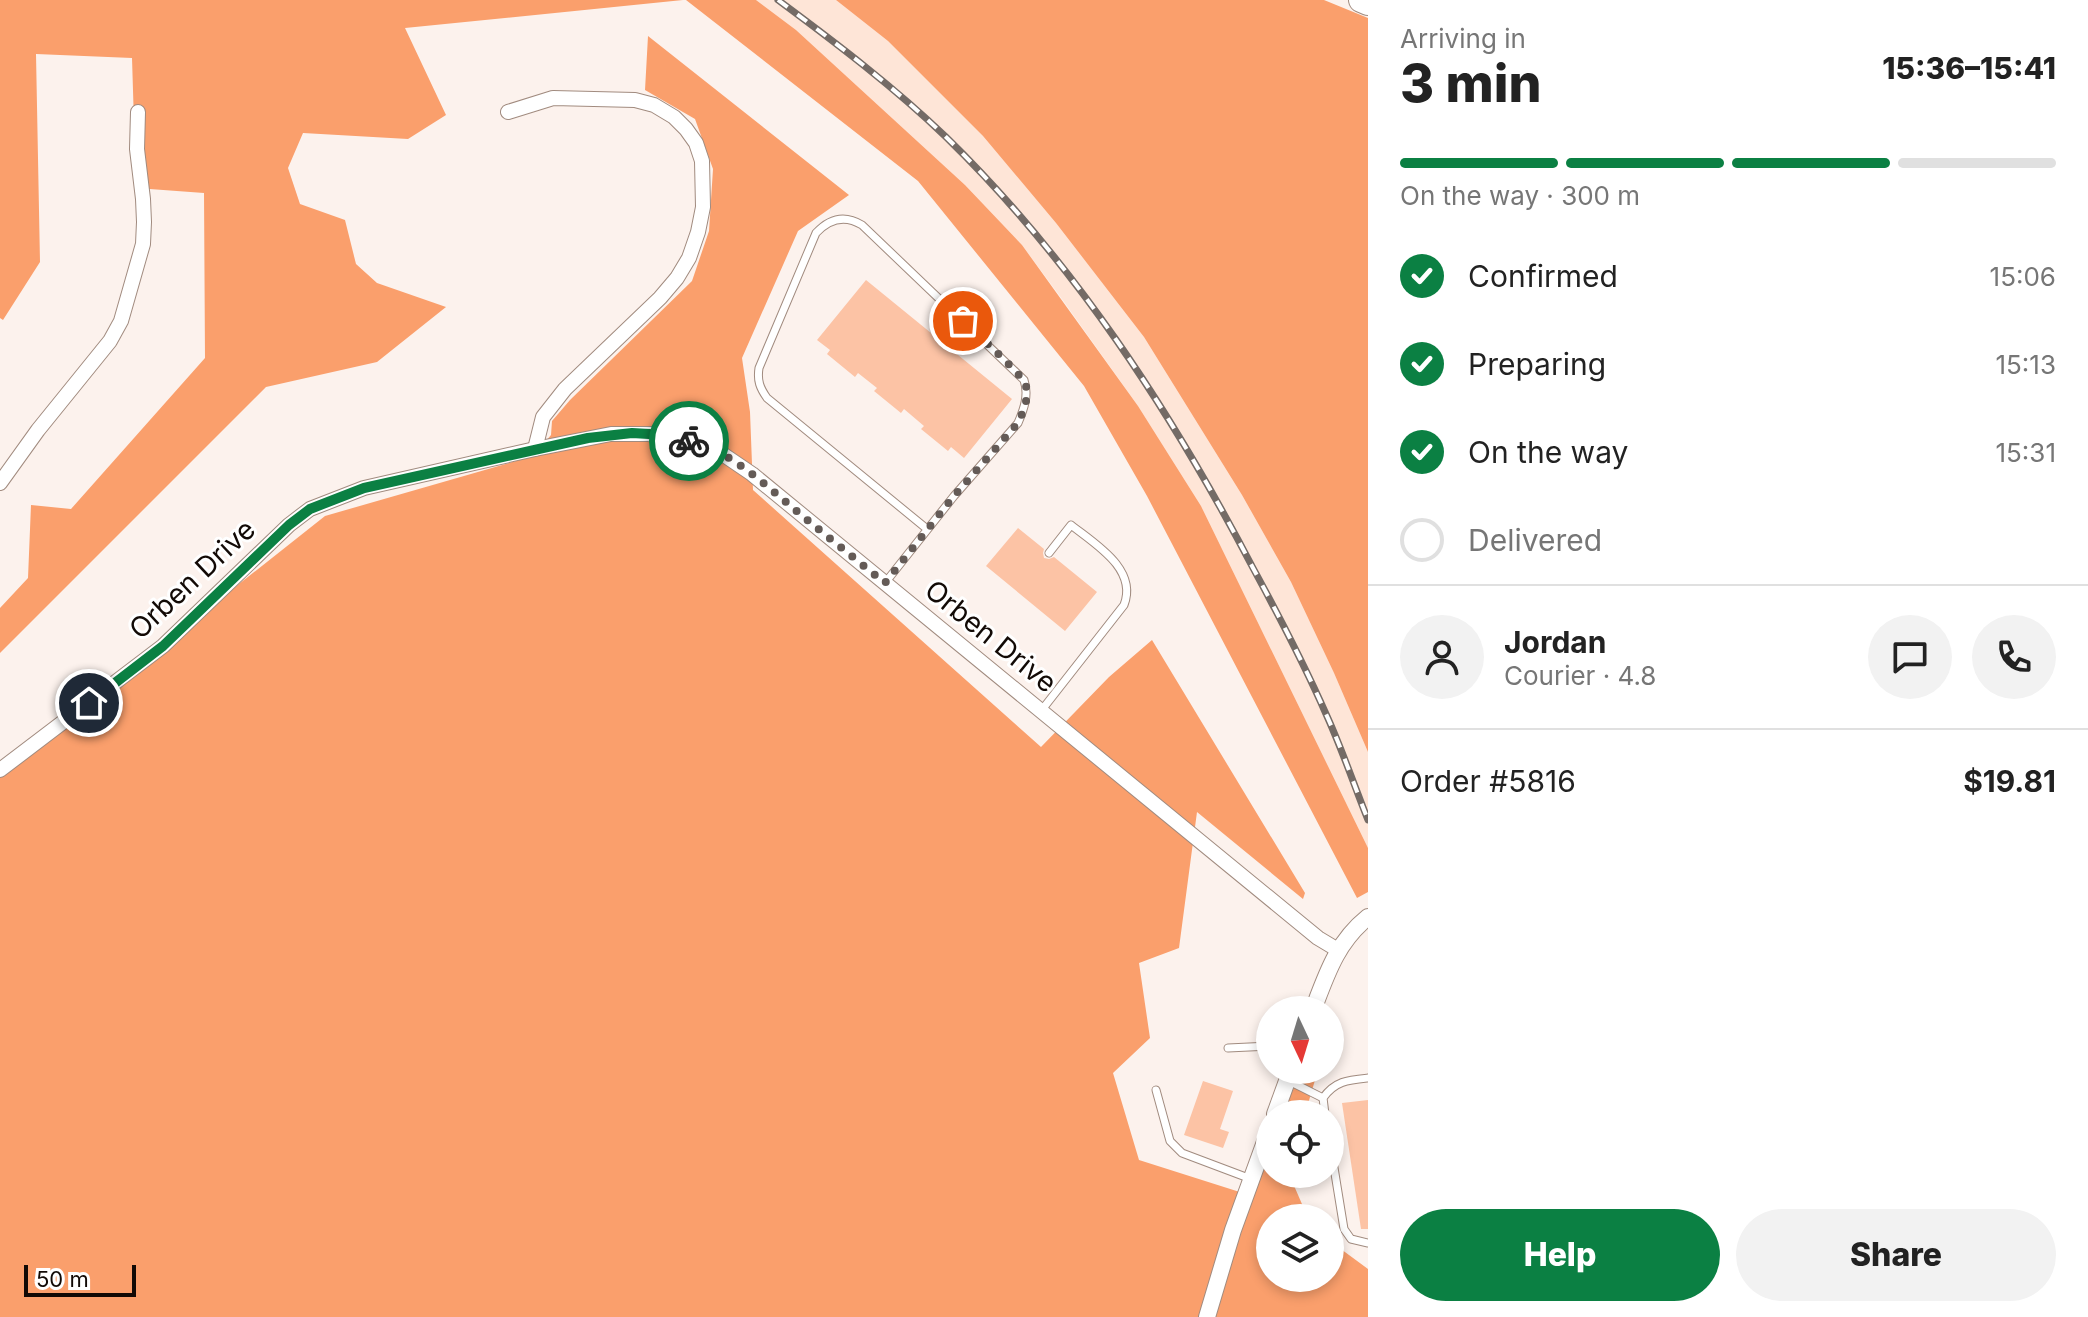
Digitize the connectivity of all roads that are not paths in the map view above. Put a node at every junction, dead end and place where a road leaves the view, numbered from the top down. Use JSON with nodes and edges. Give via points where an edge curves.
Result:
{"nodes":[{"id":1,"x":1361,"y":0,"type":"edge"},
{"id":2,"x":1368,"y":3,"type":"edge"},
{"id":3,"x":138,"y":112,"type":"dead end"},
{"id":4,"x":508,"y":112,"type":"dead end"},
{"id":5,"x":535,"y":449,"type":"junction"},
{"id":6,"x":1,"y":478,"type":"edge"},
{"id":7,"x":927,"y":529,"type":"junction"},
{"id":8,"x":1049,"y":553,"type":"dead end"},
{"id":9,"x":885,"y":583,"type":"junction"},
{"id":10,"x":1041,"y":711,"type":"junction"},
{"id":11,"x":0,"y":770,"type":"edge"},
{"id":12,"x":1368,"y":917,"type":"edge"},
{"id":13,"x":1338,"y":950,"type":"junction"},
{"id":14,"x":1319,"y":996,"type":"edge"},
{"id":15,"x":1256,"y":1047,"type":"edge"},
{"id":16,"x":1228,"y":1048,"type":"dead end"},
{"id":17,"x":1368,"y":1078,"type":"edge"},
{"id":18,"x":1302,"y":1084,"type":"edge"},
{"id":19,"x":1156,"y":1090,"type":"dead end"},
{"id":20,"x":1323,"y":1098,"type":"joint"},
{"id":21,"x":1256,"y":1166,"type":"edge"},
{"id":22,"x":1251,"y":1179,"type":"junction"},
{"id":23,"x":1337,"y":1188,"type":"edge"},
{"id":24,"x":1368,"y":1243,"type":"edge"},
{"id":25,"x":1207,"y":1317,"type":"edge"}],
"edges":[{"from":1,"to":2,"type":"highway"},
{"from":3,"to":6,"type":"street","via":[[143,244],[121,321]]},
{"from":4,"to":5,"type":"street","via":[[553,98],[635,100],[674,117],[696,143],[702,161],[703,207],[689,258],[660,298],[565,389],[543,417]]},
{"from":5,"to":9,"type":"street","name":"Orben Drive","via":[[632,433],[700,443],[752,474]]},
{"from":5,"to":11,"type":"street","name":"Orben Drive","via":[[364,488],[310,509],[163,646]]},
{"from":7,"to":7,"type":"lane","via":[[1018,423],[1024,380],[862,225],[836,219],[816,233],[759,368],[760,389]]},
{"from":7,"to":9,"type":"lane"},
{"from":8,"to":10,"type":"lane","via":[[1071,525],[1111,556],[1128,592],[1124,605]]},
{"from":9,"to":10,"type":"street","name":"Orben Drive"},
{"from":10,"to":13,"type":"street","name":"Orben Drive"},
{"from":12,"to":13,"type":"street"},
{"from":13,"to":14,"type":"street"},
{"from":15,"to":16,"type":"lane"},
{"from":17,"to":20,"type":"lane","via":[[1336,1083]]},
{"from":18,"to":20,"type":"lane"},
{"from":19,"to":22,"type":"lane","via":[[1170,1141],[1182,1153]]},
{"from":21,"to":22,"type":"street"},
{"from":22,"to":25,"type":"street"},
{"from":23,"to":24,"type":"lane","via":[[1344,1229],[1351,1239]]}]}
